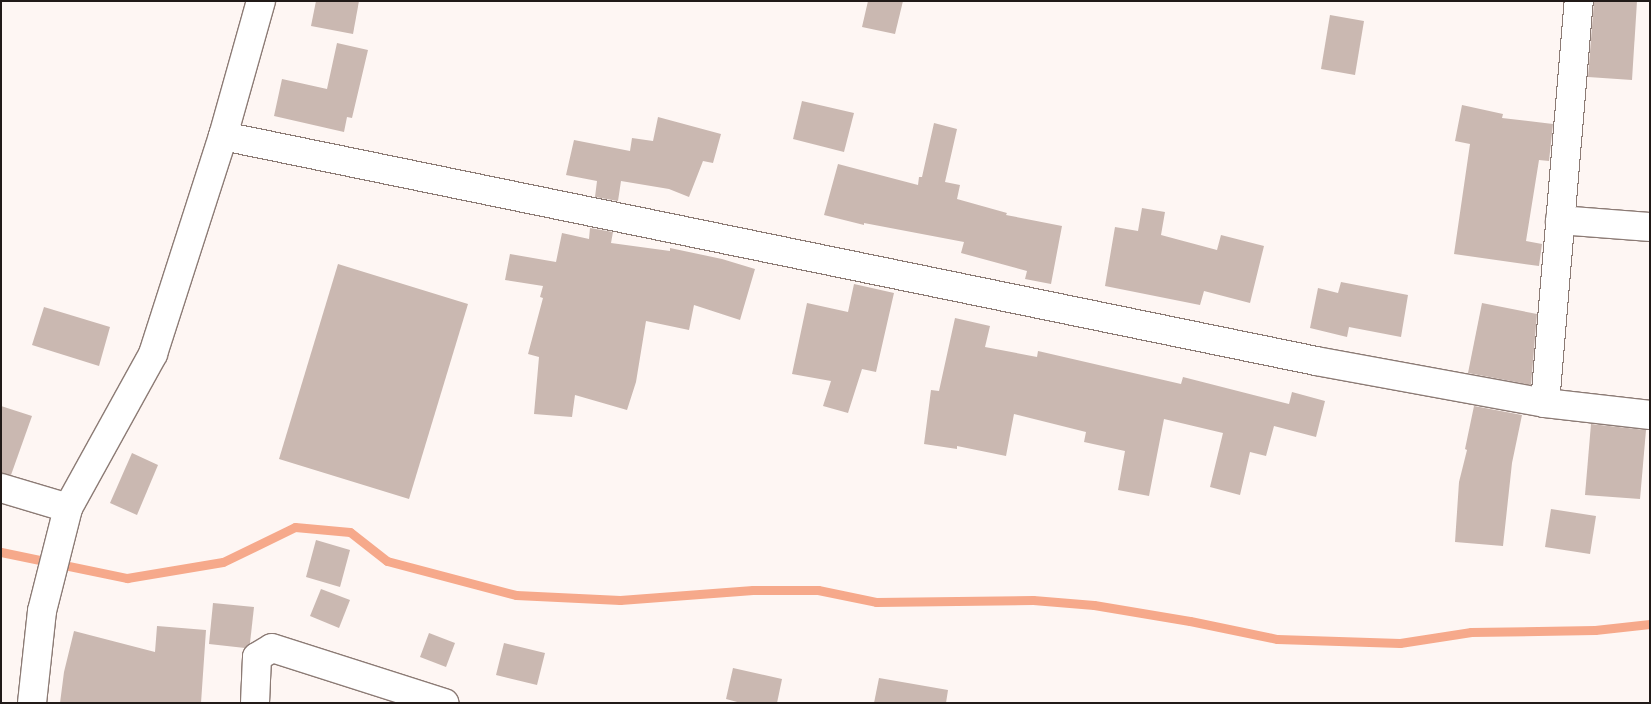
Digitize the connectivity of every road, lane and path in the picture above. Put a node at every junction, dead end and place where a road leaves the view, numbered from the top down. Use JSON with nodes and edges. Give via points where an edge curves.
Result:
{"nodes":[{"id":1,"x":261,"y":1,"type":"edge"},
{"id":2,"x":1579,"y":1,"type":"edge"},
{"id":3,"x":223,"y":136,"type":"junction"},
{"id":4,"x":1560,"y":220,"type":"junction"},
{"id":5,"x":1650,"y":227,"type":"edge"},
{"id":6,"x":1545,"y":403,"type":"junction"},
{"id":7,"x":1650,"y":414,"type":"edge"},
{"id":8,"x":1,"y":488,"type":"edge"},
{"id":9,"x":68,"y":508,"type":"junction"},
{"id":10,"x":32,"y":703,"type":"edge"},
{"id":11,"x":254,"y":703,"type":"edge"},
{"id":12,"x":444,"y":703,"type":"edge"}],
"edges":[{"from":1,"to":3,"type":"street"},
{"from":2,"to":4,"type":"street"},
{"from":3,"to":6,"type":"street","via":[[1316,361]]},
{"from":3,"to":9,"type":"street","via":[[153,354]]},
{"from":4,"to":5,"type":"street"},
{"from":4,"to":6,"type":"street"},
{"from":6,"to":7,"type":"street"},
{"from":8,"to":9,"type":"street"},
{"from":9,"to":10,"type":"street","via":[[42,611]]},
{"from":11,"to":12,"type":"street","via":[[257,657],[272,648]]}]}
